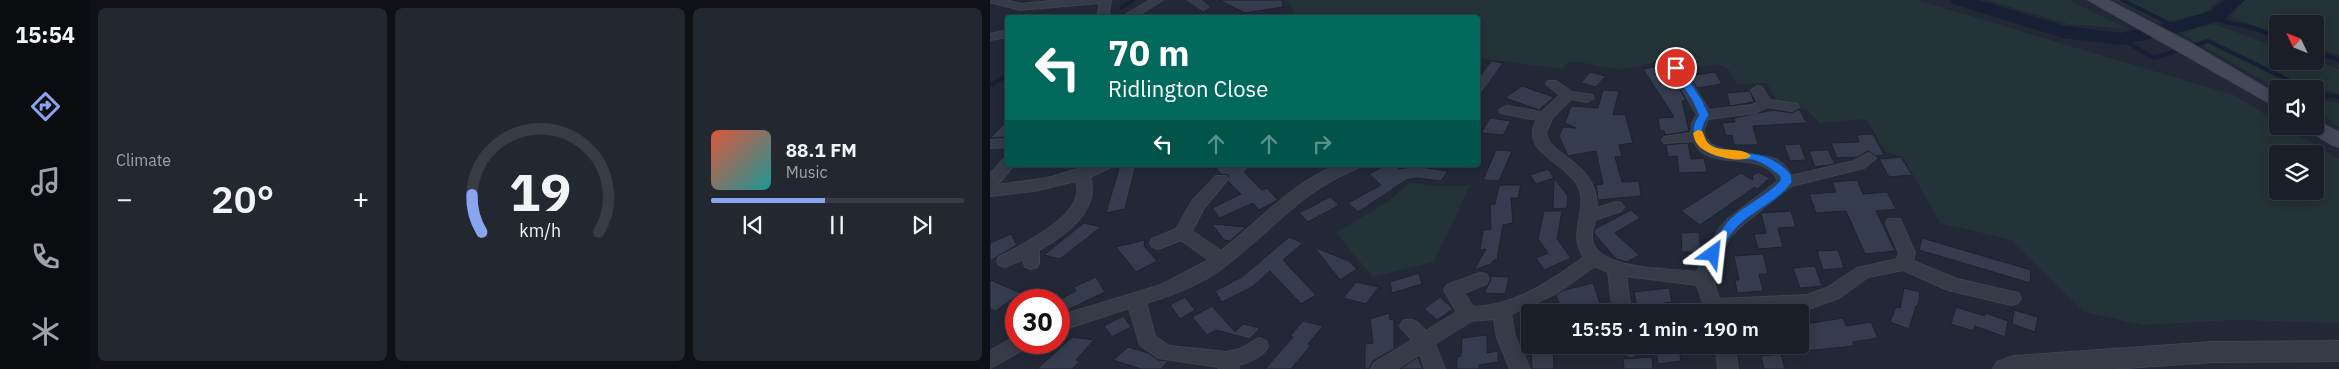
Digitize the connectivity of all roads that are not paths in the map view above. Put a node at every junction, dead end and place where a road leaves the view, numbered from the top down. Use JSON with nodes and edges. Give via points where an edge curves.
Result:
{"nodes":[{"id":1,"x":993,"y":0,"type":"edge"},
{"id":2,"x":1098,"y":0,"type":"edge"},
{"id":3,"x":1106,"y":0,"type":"edge"},
{"id":4,"x":1158,"y":0,"type":"edge"},
{"id":5,"x":1193,"y":0,"type":"edge"},
{"id":6,"x":2096,"y":0,"type":"edge"},
{"id":7,"x":1040,"y":6,"type":"junction"},
{"id":8,"x":1203,"y":7,"type":"dead end"},
{"id":9,"x":1032,"y":15,"type":"edge"},
{"id":10,"x":1103,"y":15,"type":"edge"},
{"id":11,"x":1130,"y":15,"type":"edge"},
{"id":12,"x":1005,"y":34,"type":"edge"},
{"id":13,"x":992,"y":37,"type":"dead end"},
{"id":14,"x":1676,"y":68,"type":"dead end"},
{"id":15,"x":1552,"y":84,"type":"dead end"},
{"id":16,"x":1757,"y":90,"type":"dead end"},
{"id":17,"x":1568,"y":95,"type":"junction"},
{"id":18,"x":1587,"y":98,"type":"dead end"},
{"id":19,"x":2269,"y":98,"type":"edge"},
{"id":20,"x":1765,"y":103,"type":"junction"},
{"id":21,"x":1792,"y":107,"type":"dead end"},
{"id":22,"x":1506,"y":110,"type":"dead end"},
{"id":23,"x":1704,"y":115,"type":"junction"},
{"id":24,"x":1545,"y":117,"type":"junction"},
{"id":25,"x":2324,"y":132,"type":"edge"},
{"id":26,"x":1698,"y":136,"type":"junction"},
{"id":27,"x":1669,"y":140,"type":"dead end"},
{"id":28,"x":2339,"y":141,"type":"edge"},
{"id":29,"x":1005,"y":143,"type":"edge"},
{"id":30,"x":990,"y":144,"type":"edge"},
{"id":31,"x":1869,"y":158,"type":"dead end"},
{"id":32,"x":1005,"y":166,"type":"edge"},
{"id":33,"x":1100,"y":167,"type":"edge"},
{"id":34,"x":1342,"y":167,"type":"edge"},
{"id":35,"x":1325,"y":170,"type":"edge"},
{"id":36,"x":1082,"y":176,"type":"junction"},
{"id":37,"x":1221,"y":180,"type":"dead end"},
{"id":38,"x":1786,"y":182,"type":"junction"},
{"id":39,"x":990,"y":184,"type":"edge"},
{"id":40,"x":990,"y":191,"type":"edge"},
{"id":41,"x":1616,"y":207,"type":"dead end"},
{"id":42,"x":1586,"y":217,"type":"junction"},
{"id":43,"x":1894,"y":223,"type":"dead end"},
{"id":44,"x":1183,"y":233,"type":"junction"},
{"id":45,"x":1158,"y":242,"type":"dead end"},
{"id":46,"x":1594,"y":258,"type":"junction"},
{"id":47,"x":1220,"y":260,"type":"junction"},
{"id":48,"x":1005,"y":261,"type":"dead end"},
{"id":49,"x":1904,"y":264,"type":"junction"},
{"id":50,"x":1616,"y":269,"type":"junction"},
{"id":51,"x":1480,"y":279,"type":"dead end"},
{"id":52,"x":1704,"y":279,"type":"junction"},
{"id":53,"x":2012,"y":298,"type":"dead end"},
{"id":54,"x":1136,"y":300,"type":"junction"},
{"id":55,"x":1621,"y":304,"type":"edge"},
{"id":56,"x":1712,"y":304,"type":"edge"},
{"id":57,"x":1781,"y":304,"type":"edge"},
{"id":58,"x":1502,"y":312,"type":"junction"},
{"id":59,"x":1468,"y":314,"type":"junction"},
{"id":60,"x":1070,"y":320,"type":"edge"},
{"id":61,"x":1409,"y":326,"type":"dead end"},
{"id":62,"x":1425,"y":341,"type":"junction"},
{"id":63,"x":1259,"y":346,"type":"dead end"},
{"id":64,"x":1005,"y":351,"type":"edge"},
{"id":65,"x":2339,"y":351,"type":"edge"},
{"id":66,"x":1726,"y":354,"type":"edge"},
{"id":67,"x":990,"y":360,"type":"edge"},
{"id":68,"x":1228,"y":364,"type":"edge"},
{"id":69,"x":1381,"y":369,"type":"edge"},
{"id":70,"x":1436,"y":369,"type":"edge"},
{"id":71,"x":1520,"y":369,"type":"edge"},
{"id":72,"x":1728,"y":369,"type":"edge"},
{"id":73,"x":2005,"y":369,"type":"edge"}],
"edges":[{"from":1,"to":7,"type":"street","via":[[1000,4]]},
{"from":2,"to":7,"type":"street"},
{"from":3,"to":10,"type":"street"},
{"from":4,"to":11,"type":"street"},
{"from":5,"to":8,"type":"street"},
{"from":6,"to":19,"type":"main road"},
{"from":7,"to":9,"type":"street"},
{"from":12,"to":13,"type":"street"},
{"from":14,"to":23,"type":"street"},
{"from":15,"to":17,"type":"street"},
{"from":16,"to":20,"type":"street"},
{"from":17,"to":18,"type":"street"},
{"from":17,"to":24,"type":"street"},
{"from":20,"to":21,"type":"street"},
{"from":20,"to":23,"type":"street","via":[[1755,109]]},
{"from":22,"to":24,"type":"street"},
{"from":23,"to":26,"type":"street","via":[[1698,123]]},
{"from":24,"to":42,"type":"street","via":[[1539,138],[1544,146],[1572,168],[1586,187],[1590,198]]},
{"from":25,"to":28,"type":"main road"},
{"from":26,"to":27,"type":"street"},
{"from":26,"to":38,"type":"street","via":[[1702,144],[1717,153],[1753,157],[1776,166],[1783,172]]},
{"from":29,"to":30,"type":"street"},
{"from":31,"to":38,"type":"street","via":[[1859,165]]},
{"from":32,"to":39,"type":"street"},
{"from":33,"to":36,"type":"street"},
{"from":34,"to":35,"type":"street"},
{"from":35,"to":47,"type":"street"},
{"from":36,"to":40,"type":"street","via":[[1038,186]]},
{"from":36,"to":48,"type":"street","via":[[1086,189],[1081,203],[1057,233],[1031,256]]},
{"from":37,"to":44,"type":"street","via":[[1189,217]]},
{"from":38,"to":52,"type":"street","via":[[1734,222],[1707,266]]},
{"from":41,"to":42,"type":"street"},
{"from":42,"to":46,"type":"street","via":[[1584,237],[1588,252]]},
{"from":43,"to":49,"type":"street","via":[[1907,253]]},
{"from":44,"to":45,"type":"street"},
{"from":44,"to":47,"type":"street"},
{"from":46,"to":50,"type":"street"},
{"from":46,"to":58,"type":"street","via":[[1555,284]]},
{"from":47,"to":54,"type":"street","via":[[1169,290]]},
{"from":49,"to":53,"type":"street","via":[[1954,285]]},
{"from":49,"to":57,"type":"street","via":[[1863,272],[1833,293],[1808,302]]},
{"from":50,"to":52,"type":"street"},
{"from":50,"to":55,"type":"street"},
{"from":51,"to":59,"type":"street","via":[[1454,290]]},
{"from":52,"to":56,"type":"street"},
{"from":54,"to":60,"type":"street"},
{"from":54,"to":68,"type":"street","via":[[1147,340],[1165,354]]},
{"from":58,"to":59,"type":"street"},
{"from":58,"to":71,"type":"street","via":[[1506,337]]},
{"from":59,"to":62,"type":"street"},
{"from":61,"to":62,"type":"street"},
{"from":62,"to":69,"type":"street"},
{"from":62,"to":70,"type":"street"},
{"from":63,"to":68,"type":"street"},
{"from":64,"to":67,"type":"street"},
{"from":65,"to":73,"type":"street","via":[[2213,352],[2022,365]]},
{"from":66,"to":72,"type":"street"}]}
